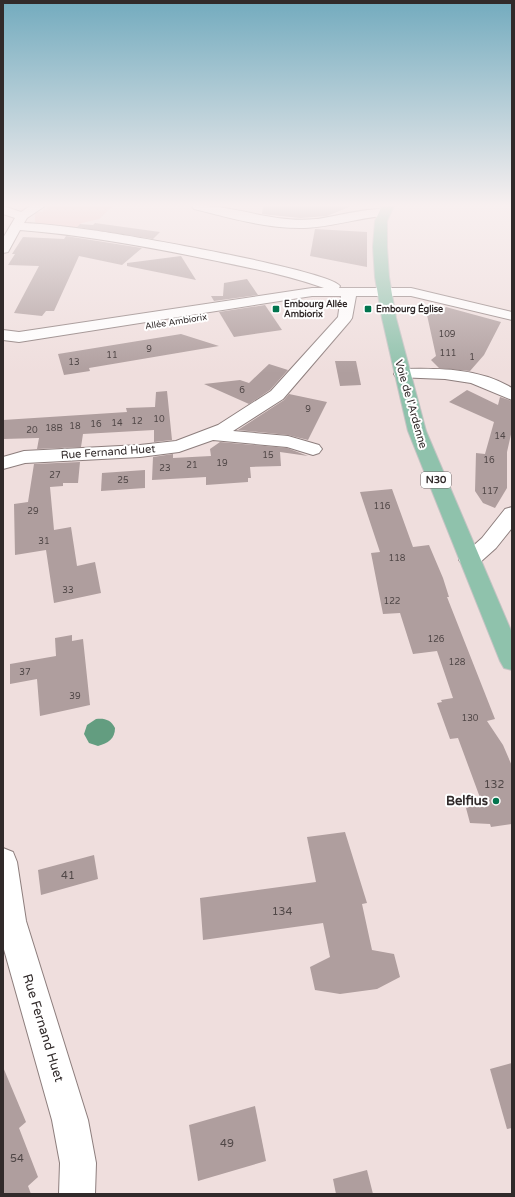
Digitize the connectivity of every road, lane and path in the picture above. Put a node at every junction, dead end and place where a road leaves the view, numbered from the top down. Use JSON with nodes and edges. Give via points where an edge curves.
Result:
{"nodes":[{"id":1,"x":245,"y":262,"type":"edge"},
{"id":2,"x":381,"y":262,"type":"edge"},
{"id":3,"x":384,"y":292,"type":"junction"},
{"id":4,"x":349,"y":293,"type":"junction"},
{"id":5,"x":512,"y":316,"type":"edge"},
{"id":6,"x":3,"y":335,"type":"edge"},
{"id":7,"x":3,"y":350,"type":"edge"},
{"id":8,"x":402,"y":374,"type":"junction"},
{"id":9,"x":512,"y":395,"type":"edge"},
{"id":10,"x":211,"y":434,"type":"junction"},
{"id":11,"x":313,"y":449,"type":"dead end"},
{"id":12,"x":3,"y":463,"type":"edge"},
{"id":13,"x":512,"y":514,"type":"edge"},
{"id":14,"x":470,"y":560,"type":"junction"},
{"id":15,"x":512,"y":661,"type":"edge"},
{"id":16,"x":3,"y":862,"type":"edge"},
{"id":17,"x":78,"y":1194,"type":"edge"}],
"edges":[{"from":1,"to":4,"type":"street","via":[[285,270]]},
{"from":2,"to":3,"type":"main road","name":"Voie de l'Ardenne","number":"N30"},
{"from":3,"to":4,"type":"street","name":"Allée Ambiorix"},
{"from":3,"to":5,"type":"street","name":"Allée Ambiorix","via":[[411,292]]},
{"from":3,"to":8,"type":"main road","name":"Voie de l'Ardenne","number":"N30"},
{"from":4,"to":6,"type":"street","name":"Allée Ambiorix","via":[[312,292],[19,337]]},
{"from":4,"to":7,"type":"street","name":"Allée Ambiorix"},
{"from":4,"to":10,"type":"street","name":"Rue Fernand Huet","via":[[345,318],[277,395],[224,429]]},
{"from":8,"to":9,"type":"street","via":[[430,373],[468,378],[492,384]]},
{"from":8,"to":14,"type":"main road","name":"Voie de l'Ardenne","number":"N30","via":[[417,431]]},
{"from":10,"to":11,"type":"street","name":"Rue Fernand Huet","via":[[288,442]]},
{"from":10,"to":12,"type":"street","name":"Rue Fernand Huet","via":[[178,446],[140,452],[24,457]]},
{"from":13,"to":14,"type":"street","via":[[489,543]]},
{"from":14,"to":15,"type":"main road","name":"Voie de l'Ardenne","number":"N30"},
{"from":16,"to":17,"type":"street","name":"Rue Fernand Huet","via":[[11,921],[70,1120],[78,1163]]}]}
